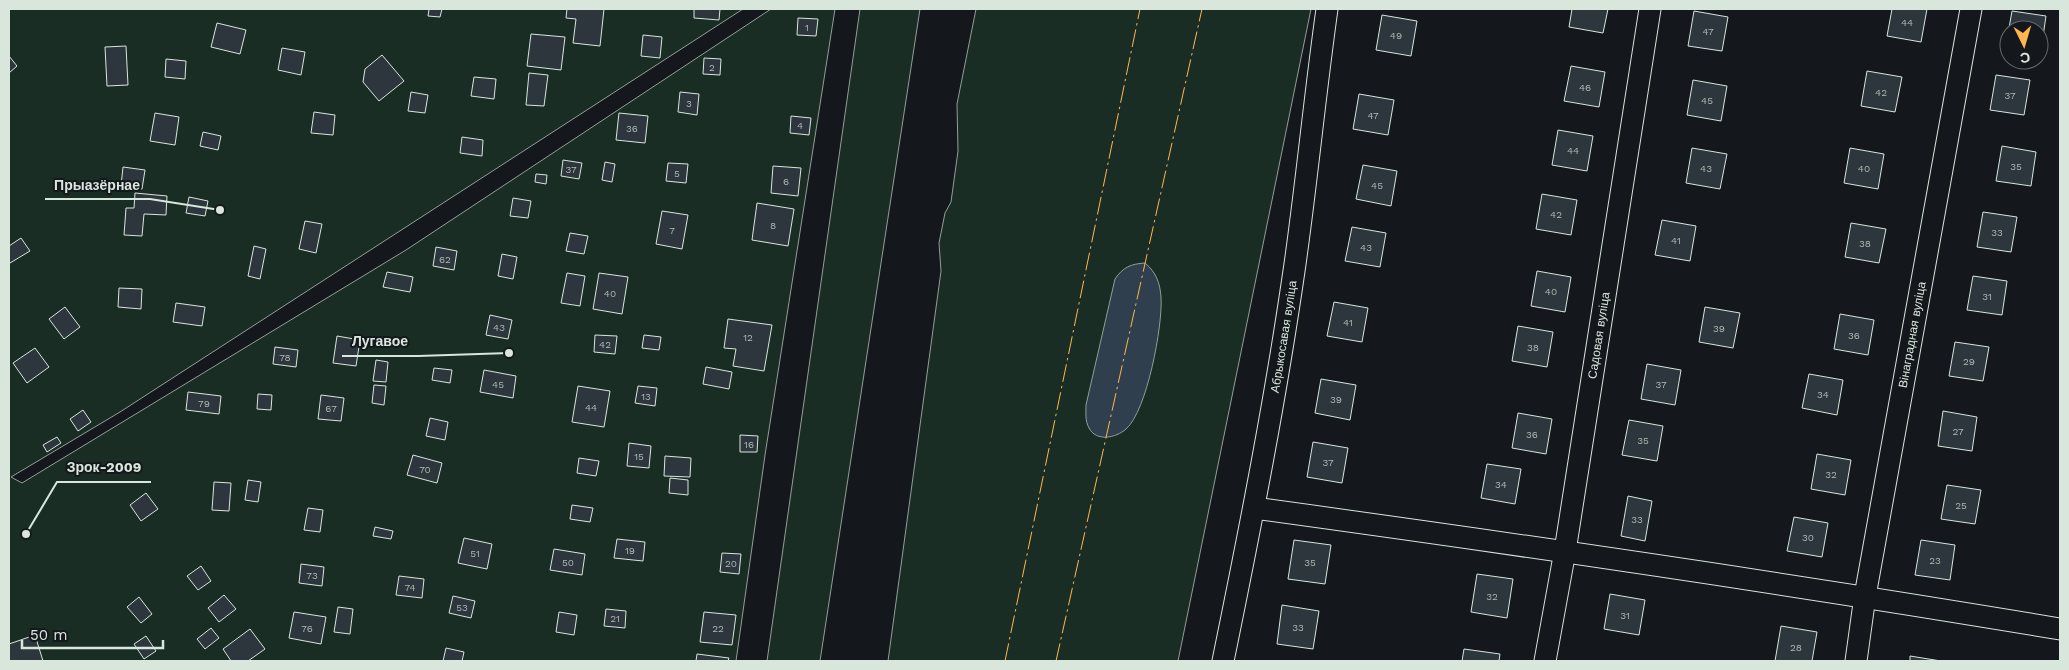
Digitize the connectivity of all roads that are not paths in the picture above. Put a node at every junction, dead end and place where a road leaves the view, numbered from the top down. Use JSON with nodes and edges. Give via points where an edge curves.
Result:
{"nodes":[{"id":1,"x":1327,"y":9,"type":"edge"},
{"id":2,"x":1650,"y":9,"type":"edge"},
{"id":3,"x":1971,"y":9,"type":"edge"},
{"id":4,"x":1254,"y":508,"type":"junction"},
{"id":5,"x":1565,"y":551,"type":"junction"},
{"id":6,"x":1865,"y":596,"type":"junction"},
{"id":7,"x":2060,"y":629,"type":"edge"},
{"id":8,"x":1223,"y":661,"type":"edge"},
{"id":9,"x":1545,"y":661,"type":"edge"},
{"id":10,"x":1856,"y":661,"type":"edge"}],
"edges":[{"from":1,"to":4,"type":"street","name":"Абрыкосавая вуліца","via":[[1295,264]]},
{"from":2,"to":5,"type":"street","name":"Садовая вуліца"},
{"from":3,"to":6,"type":"street","name":"Вінаградная вуліца"},
{"from":4,"to":5,"type":"street"},
{"from":4,"to":8,"type":"street","name":"Абрыкосавая вуліца"},
{"from":5,"to":6,"type":"street"},
{"from":5,"to":9,"type":"street","name":"Садовая вуліца"},
{"from":6,"to":7,"type":"street"},
{"from":6,"to":10,"type":"street","name":"Вінаградная вуліца"}]}
